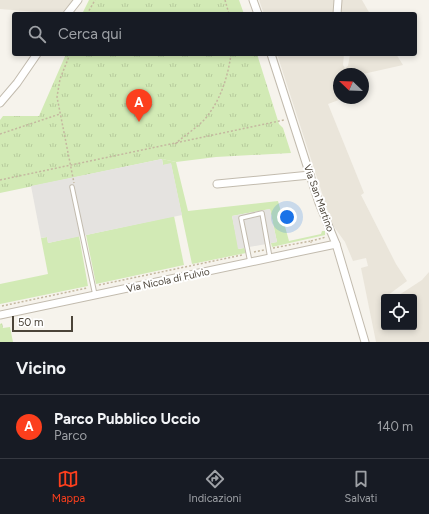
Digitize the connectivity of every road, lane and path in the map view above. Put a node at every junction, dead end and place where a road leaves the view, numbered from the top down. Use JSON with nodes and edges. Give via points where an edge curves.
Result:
{"nodes":[{"id":1,"x":78,"y":0,"type":"edge"},
{"id":2,"x":94,"y":0,"type":"edge"},
{"id":3,"x":225,"y":0,"type":"edge"},
{"id":4,"x":253,"y":0,"type":"edge"},
{"id":5,"x":338,"y":0,"type":"edge"},
{"id":6,"x":69,"y":12,"type":"edge"},
{"id":7,"x":88,"y":12,"type":"edge"},
{"id":8,"x":228,"y":12,"type":"edge"},
{"id":9,"x":257,"y":12,"type":"edge"},
{"id":10,"x":337,"y":12,"type":"edge"},
{"id":11,"x":36,"y":56,"type":"edge"},
{"id":12,"x":69,"y":56,"type":"edge"},
{"id":13,"x":231,"y":56,"type":"edge"},
{"id":14,"x":272,"y":56,"type":"edge"},
{"id":15,"x":0,"y":103,"type":"edge"},
{"id":16,"x":60,"y":114,"type":"junction"},
{"id":17,"x":291,"y":118,"type":"junction"},
{"id":18,"x":0,"y":134,"type":"edge"},
{"id":19,"x":174,"y":144,"type":"junction"},
{"id":20,"x":71,"y":164,"type":"junction"},
{"id":21,"x":310,"y":175,"type":"junction"},
{"id":22,"x":0,"y":180,"type":"edge"},
{"id":23,"x":217,"y":184,"type":"dead end"},
{"id":24,"x":73,"y":187,"type":"joint"},
{"id":25,"x":332,"y":236,"type":"junction"},
{"id":26,"x":311,"y":241,"type":"junction"},
{"id":27,"x":336,"y":244,"type":"junction"},
{"id":28,"x":312,"y":245,"type":"dead end"},
{"id":29,"x":269,"y":249,"type":"junction"},
{"id":30,"x":249,"y":254,"type":"junction"},
{"id":31,"x":270,"y":258,"type":"junction"},
{"id":32,"x":250,"y":262,"type":"junction"},
{"id":33,"x":93,"y":287,"type":"junction"},
{"id":34,"x":95,"y":295,"type":"junction"},
{"id":35,"x":1,"y":306,"type":"edge"},
{"id":36,"x":1,"y":312,"type":"edge"},
{"id":37,"x":365,"y":342,"type":"edge"}],
"edges":[{"from":1,"to":6,"type":"street"},
{"from":2,"to":7,"type":"path"},
{"from":3,"to":8,"type":"path"},
{"from":4,"to":9,"type":"street"},
{"from":5,"to":10,"type":"street"},
{"from":11,"to":15,"type":"street"},
{"from":12,"to":16,"type":"path","via":[[57,97]]},
{"from":13,"to":19,"type":"path","via":[[229,74],[217,100],[204,119]]},
{"from":14,"to":17,"type":"street","name":"Via San Martino"},
{"from":16,"to":18,"type":"path"},
{"from":16,"to":20,"type":"path"},
{"from":17,"to":19,"type":"path"},
{"from":17,"to":21,"type":"street","name":"Via San Martino"},
{"from":19,"to":20,"type":"path"},
{"from":20,"to":22,"type":"path"},
{"from":20,"to":24,"type":"path"},
{"from":21,"to":23,"type":"street"},
{"from":21,"to":25,"type":"street","name":"Via San Martino"},
{"from":24,"to":33,"type":"lane"},
{"from":25,"to":26,"type":"path"},
{"from":25,"to":27,"type":"street","name":"Via San Martino"},
{"from":26,"to":28,"type":"path"},
{"from":26,"to":29,"type":"path"},
{"from":27,"to":31,"type":"street","name":"Via Nicola di Fulvio"},
{"from":27,"to":37,"type":"street","name":"Via San Martino"},
{"from":29,"to":30,"type":"path"},
{"from":29,"to":30,"type":"lane","via":[[262,214],[241,218]]},
{"from":29,"to":31,"type":"lane"},
{"from":30,"to":32,"type":"lane"},
{"from":30,"to":33,"type":"path"},
{"from":31,"to":32,"type":"street","name":"Via Nicola di Fulvio"},
{"from":32,"to":34,"type":"street","name":"Via Nicola di Fulvio"},
{"from":33,"to":34,"type":"lane"},
{"from":33,"to":35,"type":"path"},
{"from":34,"to":36,"type":"street","name":"Via Nicola di Fulvio"},
{"from":35,"to":36,"type":"path"}]}
